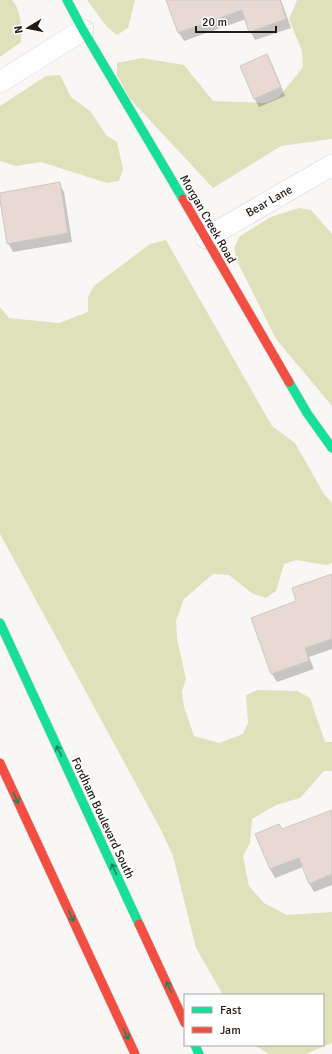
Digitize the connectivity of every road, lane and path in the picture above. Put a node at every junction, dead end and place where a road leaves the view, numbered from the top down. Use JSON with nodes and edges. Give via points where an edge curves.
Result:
{"nodes":[{"id":1,"x":67,"y":0,"type":"edge"},
{"id":2,"x":83,"y":30,"type":"junction"},
{"id":3,"x":0,"y":82,"type":"edge"},
{"id":4,"x":332,"y":165,"type":"edge"},
{"id":5,"x":206,"y":238,"type":"junction"},
{"id":6,"x":332,"y":448,"type":"edge"},
{"id":7,"x":0,"y":624,"type":"edge"},
{"id":8,"x":0,"y":763,"type":"edge"},
{"id":9,"x":184,"y":1021,"type":"edge"},
{"id":10,"x":135,"y":1054,"type":"edge"}],
"edges":[{"from":1,"to":2,"type":"main road","name":"Morgan Creek Road"},
{"from":2,"to":3,"type":"street"},
{"from":2,"to":5,"type":"main road","name":"Morgan Creek Road"},
{"from":4,"to":5,"type":"street","name":"Bear Lane"},
{"from":5,"to":6,"type":"main road","name":"Morgan Creek Road","via":[[307,413]]},
{"from":9,"to":7,"type":"main road","name":"Fordham Boulevard South","one_way":true},
{"from":8,"to":10,"type":"main road","one_way":true}]}
